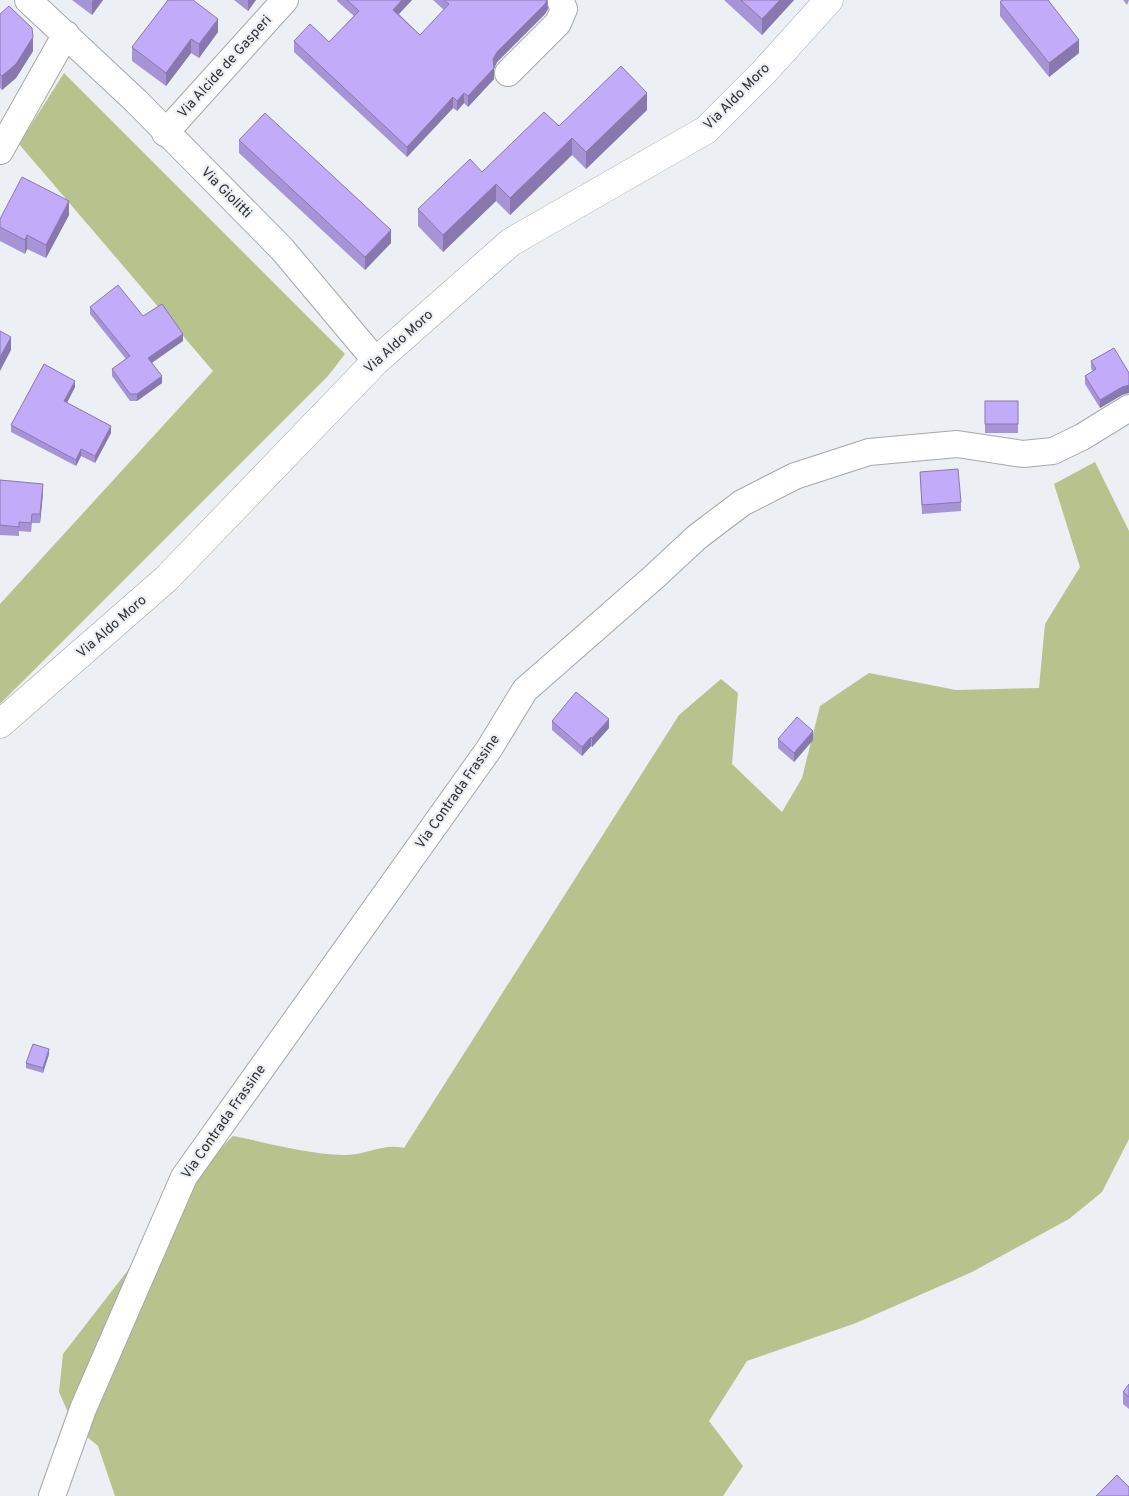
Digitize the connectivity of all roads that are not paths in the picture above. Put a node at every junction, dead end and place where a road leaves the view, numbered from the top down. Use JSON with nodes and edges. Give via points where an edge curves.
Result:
{"nodes":[{"id":1,"x":28,"y":0,"type":"edge"},
{"id":2,"x":285,"y":0,"type":"edge"},
{"id":3,"x":560,"y":0,"type":"edge"},
{"id":4,"x":829,"y":0,"type":"edge"},
{"id":5,"x":66,"y":34,"type":"junction"},
{"id":6,"x":508,"y":73,"type":"dead end"},
{"id":7,"x":165,"y":133,"type":"junction"},
{"id":8,"x":0,"y":151,"type":"edge"},
{"id":9,"x":376,"y":361,"type":"junction"},
{"id":10,"x":1129,"y":408,"type":"edge"},
{"id":11,"x":0,"y":724,"type":"edge"},
{"id":12,"x":52,"y":1496,"type":"edge"}],
"edges":[{"from":1,"to":5,"type":"street","name":"Via Giolitti"},
{"from":2,"to":7,"type":"street","name":"Via Alcide de Gasperi"},
{"from":3,"to":6,"type":"street","via":[[564,9],[558,23]]},
{"from":4,"to":9,"type":"street","name":"Via Aldo Moro","via":[[706,130],[511,242]]},
{"from":5,"to":7,"type":"street","name":"Via Giolitti"},
{"from":5,"to":8,"type":"street"},
{"from":7,"to":9,"type":"street","name":"Via Giolitti","via":[[282,249]]},
{"from":9,"to":11,"type":"street","name":"Via Aldo Moro","via":[[166,579]]},
{"from":10,"to":12,"type":"street","name":"Via Contrada Frassine","via":[[1053,451],[1023,454],[957,444],[869,452],[795,476],[742,503],[697,537],[525,690],[490,749],[184,1177],[83,1409]]}]}
